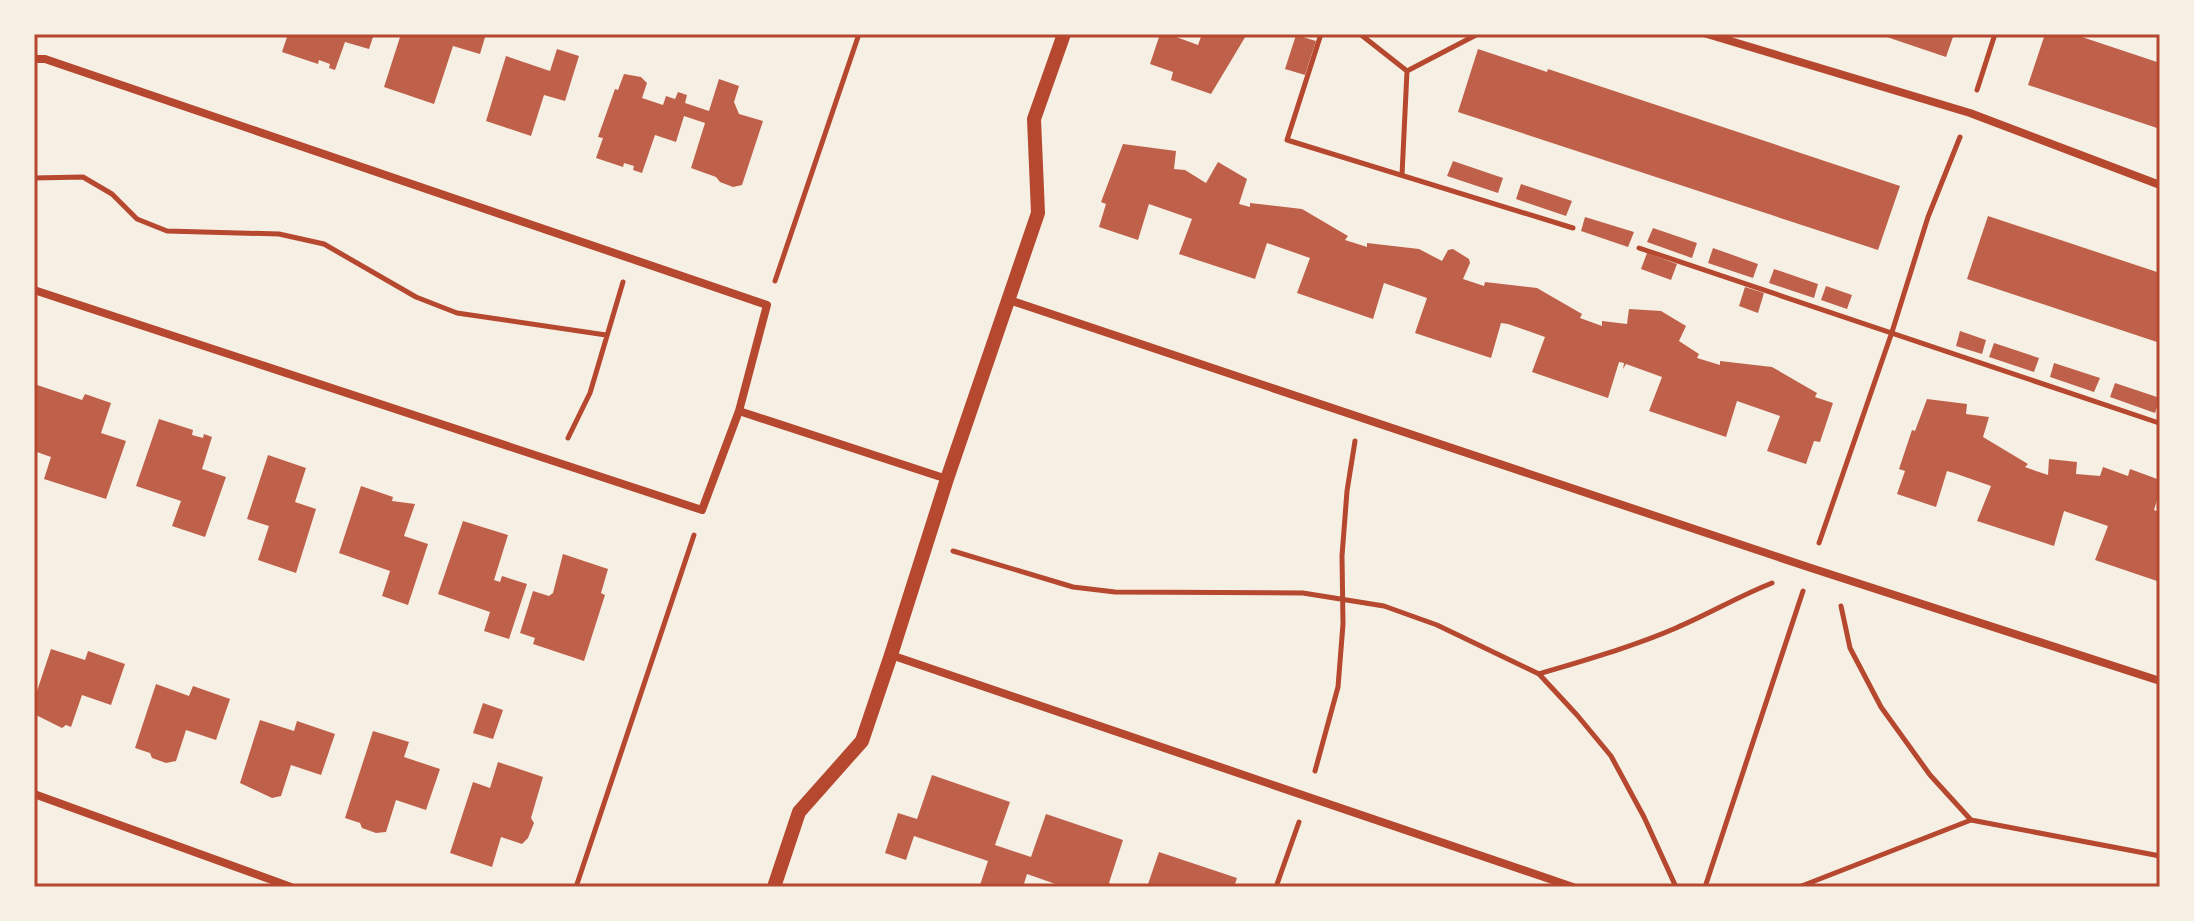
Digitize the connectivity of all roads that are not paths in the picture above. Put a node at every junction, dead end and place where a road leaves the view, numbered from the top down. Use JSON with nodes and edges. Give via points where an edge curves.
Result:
{"nodes":[{"id":1,"x":1064,"y":34,"type":"edge"},
{"id":2,"x":1707,"y":34,"type":"edge"},
{"id":3,"x":34,"y":59,"type":"edge"},
{"id":4,"x":2160,"y":185,"type":"edge"},
{"id":5,"x":34,"y":290,"type":"edge"},
{"id":6,"x":1009,"y":300,"type":"junction"},
{"id":7,"x":739,"y":411,"type":"junction"},
{"id":8,"x":947,"y":479,"type":"junction"},
{"id":9,"x":891,"y":655,"type":"junction"},
{"id":10,"x":2160,"y":681,"type":"edge"},
{"id":11,"x":34,"y":794,"type":"edge"},
{"id":12,"x":291,"y":887,"type":"edge"},
{"id":13,"x":774,"y":887,"type":"edge"},
{"id":14,"x":1573,"y":887,"type":"edge"}],
"edges":[{"from":1,"to":6,"type":"street","via":[[1034,119],[1038,213]]},
{"from":2,"to":4,"type":"street","via":[[1970,113]]},
{"from":3,"to":7,"type":"street","via":[[767,305]]},
{"from":5,"to":7,"type":"street","via":[[702,510]]},
{"from":6,"to":8,"type":"street"},
{"from":6,"to":10,"type":"street"},
{"from":7,"to":8,"type":"street"},
{"from":8,"to":9,"type":"street"},
{"from":9,"to":13,"type":"street","via":[[862,741],[799,812]]},
{"from":9,"to":14,"type":"street"},
{"from":11,"to":12,"type":"street"}]}
